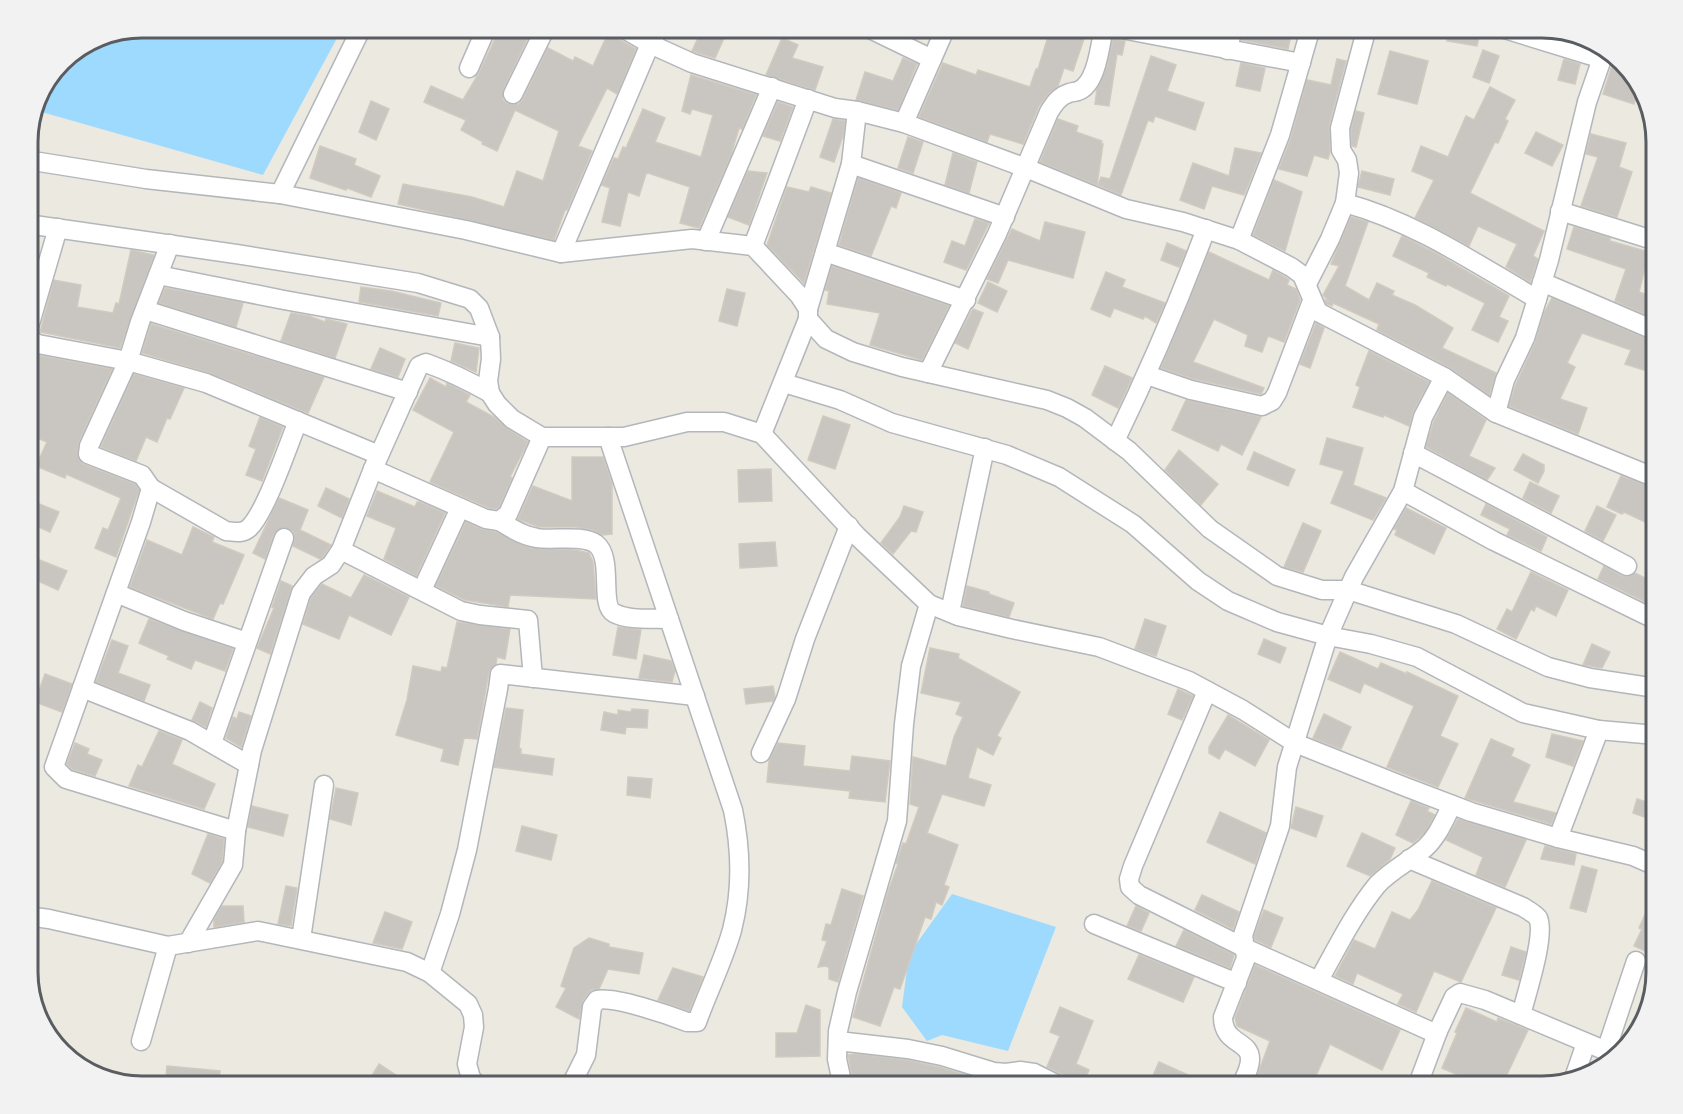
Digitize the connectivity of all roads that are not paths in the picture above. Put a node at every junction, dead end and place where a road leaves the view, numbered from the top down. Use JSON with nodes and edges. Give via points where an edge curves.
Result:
{"nodes":[{"id":1,"x":357,"y":38,"type":"edge"},
{"id":2,"x":482,"y":38,"type":"edge"},
{"id":3,"x":541,"y":38,"type":"edge"},
{"id":4,"x":640,"y":38,"type":"edge"},
{"id":5,"x":654,"y":38,"type":"edge"},
{"id":6,"x":889,"y":38,"type":"edge"},
{"id":7,"x":941,"y":38,"type":"edge"},
{"id":8,"x":1102,"y":38,"type":"edge"},
{"id":9,"x":1166,"y":38,"type":"edge"},
{"id":10,"x":1231,"y":38,"type":"edge"},
{"id":11,"x":1308,"y":38,"type":"edge"},
{"id":12,"x":1364,"y":38,"type":"edge"},
{"id":13,"x":1543,"y":38,"type":"edge"},
{"id":14,"x":650,"y":44,"type":"junction"},
{"id":15,"x":1589,"y":49,"type":"edge"},
{"id":16,"x":1227,"y":50,"type":"junction"},
{"id":17,"x":1602,"y":58,"type":"edge"},
{"id":18,"x":932,"y":59,"type":"junction"},
{"id":19,"x":1301,"y":63,"type":"junction"},
{"id":20,"x":469,"y":68,"type":"dead end"},
{"id":21,"x":772,"y":87,"type":"junction"},
{"id":22,"x":513,"y":94,"type":"dead end"},
{"id":23,"x":808,"y":99,"type":"junction"},
{"id":24,"x":857,"y":111,"type":"junction"},
{"id":25,"x":904,"y":123,"type":"junction"},
{"id":26,"x":38,"y":162,"type":"edge"},
{"id":27,"x":851,"y":164,"type":"junction"},
{"id":28,"x":1026,"y":168,"type":"junction"},
{"id":29,"x":280,"y":194,"type":"junction"},
{"id":30,"x":1345,"y":203,"type":"junction"},
{"id":31,"x":1560,"y":211,"type":"junction"},
{"id":32,"x":1005,"y":217,"type":"junction"},
{"id":33,"x":38,"y":225,"type":"edge"},
{"id":34,"x":58,"y":228,"type":"junction"},
{"id":35,"x":1206,"y":229,"type":"junction"},
{"id":36,"x":1646,"y":238,"type":"edge"},
{"id":37,"x":706,"y":240,"type":"junction"},
{"id":38,"x":1239,"y":240,"type":"junction"},
{"id":39,"x":170,"y":244,"type":"junction"},
{"id":40,"x":753,"y":246,"type":"junction"},
{"id":41,"x":825,"y":252,"type":"junction"},
{"id":42,"x":561,"y":253,"type":"junction"},
{"id":43,"x":158,"y":275,"type":"junction"},
{"id":44,"x":1540,"y":290,"type":"junction"},
{"id":45,"x":1310,"y":293,"type":"junction"},
{"id":46,"x":38,"y":299,"type":"edge"},
{"id":47,"x":966,"y":300,"type":"junction"},
{"id":48,"x":145,"y":310,"type":"junction"},
{"id":49,"x":806,"y":320,"type":"junction"},
{"id":50,"x":1646,"y":327,"type":"edge"},
{"id":51,"x":490,"y":337,"type":"junction"},
{"id":52,"x":38,"y":344,"type":"edge"},
{"id":53,"x":128,"y":361,"type":"junction"},
{"id":54,"x":928,"y":373,"type":"junction"},
{"id":55,"x":1147,"y":375,"type":"junction"},
{"id":56,"x":1444,"y":377,"type":"junction"},
{"id":57,"x":786,"y":378,"type":"junction"},
{"id":58,"x":408,"y":392,"type":"junction"},
{"id":59,"x":490,"y":393,"type":"junction"},
{"id":60,"x":1496,"y":413,"type":"junction"},
{"id":61,"x":298,"y":421,"type":"junction"},
{"id":62,"x":762,"y":435,"type":"junction"},
{"id":63,"x":542,"y":437,"type":"junction"},
{"id":64,"x":616,"y":437,"type":"junction"},
{"id":65,"x":1115,"y":441,"type":"junction"},
{"id":66,"x":985,"y":448,"type":"junction"},
{"id":67,"x":1413,"y":453,"type":"junction"},
{"id":68,"x":376,"y":462,"type":"junction"},
{"id":69,"x":1646,"y":474,"type":"edge"},
{"id":70,"x":151,"y":488,"type":"junction"},
{"id":71,"x":1403,"y":490,"type":"junction"},
{"id":72,"x":460,"y":508,"type":"junction"},
{"id":73,"x":499,"y":521,"type":"junction"},
{"id":74,"x":849,"y":526,"type":"junction"},
{"id":75,"x":284,"y":538,"type":"dead end"},
{"id":76,"x":341,"y":550,"type":"junction"},
{"id":77,"x":1627,"y":566,"type":"dead end"},
{"id":78,"x":422,"y":590,"type":"junction"},
{"id":79,"x":116,"y":593,"type":"junction"},
{"id":80,"x":1345,"y":596,"type":"junction"},
{"id":81,"x":929,"y":604,"type":"junction"},
{"id":82,"x":950,"y":612,"type":"junction"},
{"id":83,"x":1646,"y":615,"type":"edge"},
{"id":84,"x":669,"y":619,"type":"junction"},
{"id":85,"x":1330,"y":631,"type":"junction"},
{"id":86,"x":247,"y":642,"type":"junction"},
{"id":87,"x":533,"y":678,"type":"junction"},
{"id":88,"x":1646,"y":686,"type":"edge"},
{"id":89,"x":82,"y":688,"type":"junction"},
{"id":90,"x":1207,"y":691,"type":"junction"},
{"id":91,"x":694,"y":696,"type":"junction"},
{"id":92,"x":1599,"y":730,"type":"junction"},
{"id":93,"x":1646,"y":734,"type":"edge"},
{"id":94,"x":1295,"y":742,"type":"junction"},
{"id":95,"x":212,"y":743,"type":"junction"},
{"id":96,"x":761,"y":753,"type":"dead end"},
{"id":97,"x":249,"y":765,"type":"junction"},
{"id":98,"x":324,"y":785,"type":"dead end"},
{"id":99,"x":1452,"y":805,"type":"junction"},
{"id":100,"x":236,"y":831,"type":"junction"},
{"id":101,"x":1558,"y":838,"type":"junction"},
{"id":102,"x":1409,"y":859,"type":"junction"},
{"id":103,"x":1646,"y":862,"type":"edge"},
{"id":104,"x":38,"y":918,"type":"edge"},
{"id":105,"x":1094,"y":924,"type":"dead end"},
{"id":106,"x":302,"y":939,"type":"junction"},
{"id":107,"x":188,"y":943,"type":"junction"},
{"id":108,"x":168,"y":946,"type":"junction"},
{"id":109,"x":1245,"y":948,"type":"junction"},
{"id":110,"x":1636,"y":961,"type":"dead end"},
{"id":111,"x":430,"y":974,"type":"junction"},
{"id":112,"x":1319,"y":980,"type":"junction"},
{"id":113,"x":1237,"y":983,"type":"junction"},
{"id":114,"x":1521,"y":1015,"type":"junction"},
{"id":115,"x":1438,"y":1031,"type":"junction"},
{"id":116,"x":141,"y":1041,"type":"dead end"},
{"id":117,"x":838,"y":1041,"type":"junction"},
{"id":118,"x":1586,"y":1043,"type":"junction"},
{"id":119,"x":1612,"y":1049,"type":"edge"},
{"id":120,"x":1609,"y":1052,"type":"edge"},
{"id":121,"x":1577,"y":1070,"type":"edge"},
{"id":122,"x":470,"y":1076,"type":"edge"},
{"id":123,"x":576,"y":1076,"type":"edge"},
{"id":124,"x":841,"y":1076,"type":"edge"},
{"id":125,"x":990,"y":1076,"type":"edge"},
{"id":126,"x":1010,"y":1076,"type":"edge"},
{"id":127,"x":1041,"y":1076,"type":"edge"},
{"id":128,"x":1245,"y":1076,"type":"edge"},
{"id":129,"x":1421,"y":1076,"type":"edge"}],
"edges":[{"from":1,"to":29,"type":"street"},
{"from":2,"to":20,"type":"street"},
{"from":3,"to":22,"type":"street"},
{"from":4,"to":14,"type":"street"},
{"from":5,"to":14,"type":"street"},
{"from":6,"to":18,"type":"street"},
{"from":7,"to":18,"type":"street"},
{"from":8,"to":28,"type":"street","via":[[1088,84],[1056,101]]},
{"from":9,"to":16,"type":"street"},
{"from":10,"to":16,"type":"street"},
{"from":11,"to":19,"type":"street"},
{"from":12,"to":30,"type":"street","via":[[1340,128],[1341,150],[1349,173]]},
{"from":13,"to":15,"type":"street"},
{"from":14,"to":21,"type":"street","via":[[692,63]]},
{"from":14,"to":42,"type":"street"},
{"from":16,"to":19,"type":"street"},
{"from":17,"to":31,"type":"street","via":[[1587,102]]},
{"from":18,"to":25,"type":"street"},
{"from":19,"to":38,"type":"street","via":[[1280,135]]},
{"from":21,"to":23,"type":"street"},
{"from":21,"to":37,"type":"street"},
{"from":23,"to":24,"type":"street"},
{"from":23,"to":40,"type":"street"},
{"from":24,"to":25,"type":"street"},
{"from":24,"to":27,"type":"street"},
{"from":25,"to":28,"type":"street"},
{"from":26,"to":29,"type":"street"},
{"from":27,"to":32,"type":"street"},
{"from":27,"to":41,"type":"street"},
{"from":28,"to":32,"type":"street"},
{"from":28,"to":35,"type":"street","via":[[1126,209]]},
{"from":29,"to":42,"type":"street"},
{"from":30,"to":44,"type":"street","via":[[1374,211]]},
{"from":30,"to":45,"type":"street"},
{"from":31,"to":36,"type":"street"},
{"from":31,"to":44,"type":"street"},
{"from":32,"to":47,"type":"street"},
{"from":33,"to":34,"type":"street"},
{"from":34,"to":39,"type":"street"},
{"from":34,"to":46,"type":"street"},
{"from":35,"to":38,"type":"street"},
{"from":35,"to":55,"type":"street"},
{"from":37,"to":40,"type":"street"},
{"from":37,"to":42,"type":"street"},
{"from":38,"to":45,"type":"street","via":[[1302,275]]},
{"from":39,"to":43,"type":"street"},
{"from":39,"to":51,"type":"street","via":[[417,283],[454,293],[470,299],[479,308]]},
{"from":40,"to":49,"type":"street","via":[[788,283]]},
{"from":41,"to":47,"type":"street"},
{"from":41,"to":49,"type":"street"},
{"from":43,"to":48,"type":"street"},
{"from":43,"to":51,"type":"street"},
{"from":44,"to":50,"type":"street"},
{"from":44,"to":60,"type":"street"},
{"from":45,"to":55,"type":"street","via":[[1272,401],[1262,406],[1191,390]]},
{"from":45,"to":56,"type":"street","via":[[1318,312]]},
{"from":47,"to":54,"type":"street"},
{"from":48,"to":53,"type":"street"},
{"from":48,"to":58,"type":"street"},
{"from":49,"to":54,"type":"street","via":[[826,339],[853,352]]},
{"from":49,"to":57,"type":"street"},
{"from":51,"to":59,"type":"street"},
{"from":52,"to":53,"type":"street"},
{"from":53,"to":61,"type":"street","via":[[206,383]]},
{"from":53,"to":70,"type":"street","via":[[88,454],[142,476]]},
{"from":54,"to":65,"type":"street","via":[[1057,404],[1085,418]]},
{"from":55,"to":65,"type":"street"},
{"from":56,"to":60,"type":"street"},
{"from":56,"to":67,"type":"street","via":[[1423,417]]},
{"from":57,"to":62,"type":"street"},
{"from":57,"to":66,"type":"street","via":[[892,423]]},
{"from":58,"to":59,"type":"street","via":[[419,366],[426,363]]},
{"from":58,"to":68,"type":"street"},
{"from":59,"to":63,"type":"street","via":[[512,419]]},
{"from":60,"to":69,"type":"street"},
{"from":61,"to":68,"type":"street"},
{"from":61,"to":70,"type":"street","via":[[269,492],[248,529],[239,533],[226,531]]},
{"from":62,"to":64,"type":"street","via":[[724,422],[687,422]]},
{"from":62,"to":74,"type":"street"},
{"from":63,"to":64,"type":"street"},
{"from":63,"to":73,"type":"street","via":[[508,514]]},
{"from":64,"to":84,"type":"street"},
{"from":65,"to":80,"type":"street","via":[[1210,529],[1277,576]]},
{"from":66,"to":82,"type":"street"},
{"from":66,"to":85,"type":"street","via":[[1059,477],[1133,524],[1198,581],[1228,601],[1277,622]]},
{"from":67,"to":71,"type":"street"},
{"from":67,"to":77,"type":"street"},
{"from":68,"to":72,"type":"street"},
{"from":68,"to":76,"type":"street"},
{"from":70,"to":79,"type":"street"},
{"from":71,"to":80,"type":"street"},
{"from":71,"to":83,"type":"street","via":[[1494,541]]},
{"from":72,"to":73,"type":"street"},
{"from":72,"to":78,"type":"street"},
{"from":73,"to":84,"type":"street","via":[[536,538],[585,540],[597,545],[603,556],[610,610],[627,617]]},
{"from":74,"to":81,"type":"street"},
{"from":74,"to":96,"type":"street","via":[[786,699]]},
{"from":75,"to":86,"type":"street"},
{"from":76,"to":78,"type":"street"},
{"from":76,"to":97,"type":"street","via":[[301,593]]},
{"from":78,"to":87,"type":"street","via":[[461,611],[528,620]]},
{"from":79,"to":86,"type":"street"},
{"from":79,"to":89,"type":"street"},
{"from":80,"to":85,"type":"street"},
{"from":80,"to":88,"type":"street","via":[[1456,624],[1548,667]]},
{"from":81,"to":82,"type":"street"},
{"from":81,"to":117,"type":"street","via":[[911,666],[897,821],[847,992]]},
{"from":82,"to":90,"type":"street","via":[[1099,647]]},
{"from":84,"to":91,"type":"street"},
{"from":85,"to":92,"type":"street","via":[[1417,657],[1522,713]]},
{"from":85,"to":94,"type":"street"},
{"from":86,"to":95,"type":"street"},
{"from":87,"to":91,"type":"street"},
{"from":87,"to":111,"type":"street","via":[[500,674],[467,850]]},
{"from":89,"to":95,"type":"street"},
{"from":89,"to":100,"type":"street","via":[[54,766],[66,779]]},
{"from":90,"to":94,"type":"street"},
{"from":90,"to":109,"type":"street","via":[[1133,866],[1130,887]]},
{"from":91,"to":123,"type":"street","via":[[736,824],[740,848],[732,930],[697,1022],[604,998],[597,1000],[592,1007],[586,1055]]},
{"from":92,"to":93,"type":"street"},
{"from":92,"to":101,"type":"street"},
{"from":94,"to":99,"type":"street"},
{"from":94,"to":109,"type":"street","via":[[1287,766],[1280,826],[1243,935]]},
{"from":95,"to":97,"type":"street"},
{"from":97,"to":100,"type":"street"},
{"from":98,"to":106,"type":"street"},
{"from":99,"to":101,"type":"street"},
{"from":99,"to":102,"type":"street","via":[[1438,833]]},
{"from":100,"to":107,"type":"street","via":[[233,865]]},
{"from":101,"to":103,"type":"street"},
{"from":102,"to":112,"type":"street","via":[[1377,885]]},
{"from":102,"to":114,"type":"street","via":[[1523,907],[1537,917],[1538,947]]},
{"from":104,"to":108,"type":"street"},
{"from":105,"to":113,"type":"street"},
{"from":106,"to":107,"type":"street","via":[[258,931]]},
{"from":106,"to":111,"type":"street","via":[[407,962]]},
{"from":107,"to":108,"type":"street"},
{"from":108,"to":116,"type":"street"},
{"from":109,"to":112,"type":"street"},
{"from":109,"to":113,"type":"street","via":[[1246,958]]},
{"from":110,"to":119,"type":"street"},
{"from":111,"to":122,"type":"street","via":[[458,994],[473,1016],[467,1064]]},
{"from":112,"to":115,"type":"street","via":[[1430,1031]]},
{"from":113,"to":128,"type":"street","via":[[1223,1017],[1223,1028],[1251,1057]]},
{"from":114,"to":115,"type":"street","via":[[1460,993],[1454,997]]},
{"from":114,"to":118,"type":"street"},
{"from":115,"to":129,"type":"street"},
{"from":117,"to":124,"type":"street"},
{"from":117,"to":125,"type":"street","via":[[908,1049]]},
{"from":118,"to":120,"type":"street"},
{"from":118,"to":121,"type":"street"},
{"from":126,"to":127,"type":"street","via":[[1020,1071]]}]}
